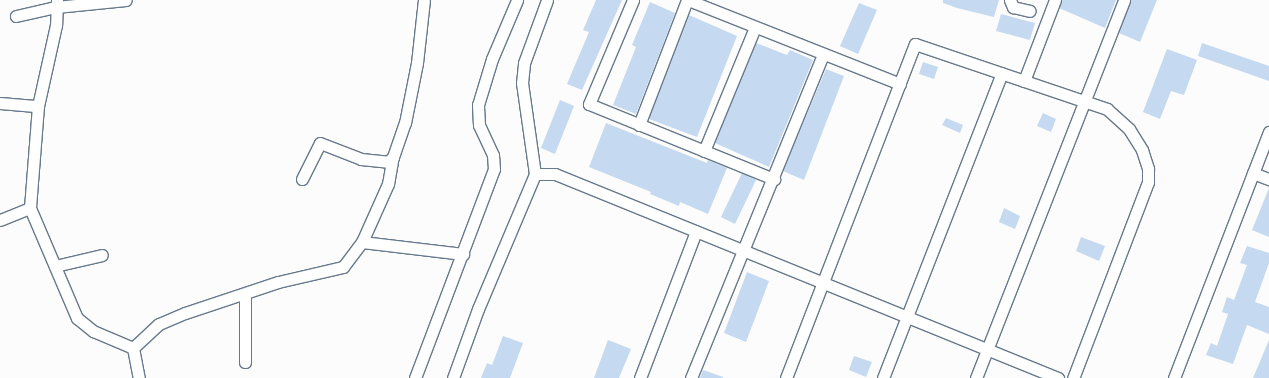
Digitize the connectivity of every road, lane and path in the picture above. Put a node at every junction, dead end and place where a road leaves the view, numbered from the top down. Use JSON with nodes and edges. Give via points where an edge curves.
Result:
{"nodes":[{"id":1,"x":126,"y":0,"type":"edge"},
{"id":2,"x":424,"y":0,"type":"edge"},
{"id":3,"x":517,"y":0,"type":"edge"},
{"id":4,"x":547,"y":0,"type":"edge"},
{"id":5,"x":633,"y":0,"type":"edge"},
{"id":6,"x":687,"y":0,"type":"edge"},
{"id":7,"x":1010,"y":0,"type":"edge"},
{"id":8,"x":1056,"y":0,"type":"edge"},
{"id":9,"x":1124,"y":0,"type":"edge"},
{"id":10,"x":57,"y":3,"type":"edge"},
{"id":11,"x":1030,"y":11,"type":"dead end"},
{"id":12,"x":16,"y":16,"type":"dead end"},
{"id":13,"x":756,"y":27,"type":"junction"},
{"id":14,"x":824,"y":54,"type":"junction"},
{"id":15,"x":1002,"y":73,"type":"junction"},
{"id":16,"x":1024,"y":81,"type":"junction"},
{"id":17,"x":900,"y":84,"type":"junction"},
{"id":18,"x":1084,"y":101,"type":"junction"},
{"id":19,"x":0,"y":103,"type":"edge"},
{"id":20,"x":38,"y":106,"type":"junction"},
{"id":21,"x":639,"y":125,"type":"junction"},
{"id":22,"x":1269,"y":132,"type":"edge"},
{"id":23,"x":704,"y":151,"type":"junction"},
{"id":24,"x":393,"y":157,"type":"junction"},
{"id":25,"x":1253,"y":173,"type":"junction"},
{"id":26,"x":535,"y":174,"type":"junction"},
{"id":27,"x":302,"y":179,"type":"dead end"},
{"id":28,"x":774,"y":179,"type":"junction"},
{"id":29,"x":1269,"y":179,"type":"edge"},
{"id":30,"x":30,"y":208,"type":"junction"},
{"id":31,"x":0,"y":220,"type":"edge"},
{"id":32,"x":696,"y":231,"type":"junction"},
{"id":33,"x":362,"y":242,"type":"junction"},
{"id":34,"x":743,"y":250,"type":"junction"},
{"id":35,"x":463,"y":254,"type":"junction"},
{"id":36,"x":102,"y":255,"type":"dead end"},
{"id":37,"x":55,"y":266,"type":"junction"},
{"id":38,"x":823,"y":282,"type":"junction"},
{"id":39,"x":245,"y":295,"type":"junction"},
{"id":40,"x":907,"y":317,"type":"junction"},
{"id":41,"x":133,"y":348,"type":"junction"},
{"id":42,"x":987,"y":349,"type":"junction"},
{"id":43,"x":245,"y":362,"type":"dead end"},
{"id":44,"x":139,"y":378,"type":"edge"},
{"id":45,"x":415,"y":378,"type":"edge"},
{"id":46,"x":453,"y":378,"type":"edge"},
{"id":47,"x":640,"y":378,"type":"edge"},
{"id":48,"x":691,"y":378,"type":"edge"},
{"id":49,"x":786,"y":378,"type":"edge"},
{"id":50,"x":883,"y":378,"type":"edge"},
{"id":51,"x":976,"y":378,"type":"edge"},
{"id":52,"x":1058,"y":378,"type":"edge"},
{"id":53,"x":1073,"y":378,"type":"edge"},
{"id":54,"x":1174,"y":378,"type":"edge"}],
"edges":[{"from":1,"to":10,"type":"street"},
{"from":2,"to":24,"type":"street","via":[[417,63],[405,123]]},
{"from":3,"to":35,"type":"street","via":[[492,59],[478,105],[479,125],[493,155],[494,169]]},
{"from":4,"to":26,"type":"street","via":[[524,63],[522,83]]},
{"from":5,"to":21,"type":"street","via":[[589,104]]},
{"from":6,"to":13,"type":"street"},
{"from":6,"to":21,"type":"street"},
{"from":7,"to":11,"type":"street","via":[[1014,7]]},
{"from":8,"to":16,"type":"street"},
{"from":9,"to":18,"type":"street"},
{"from":10,"to":12,"type":"street"},
{"from":10,"to":20,"type":"street","via":[[56,25]]},
{"from":13,"to":14,"type":"street"},
{"from":13,"to":23,"type":"street"},
{"from":14,"to":17,"type":"street"},
{"from":14,"to":28,"type":"street"},
{"from":15,"to":16,"type":"street"},
{"from":15,"to":17,"type":"street","via":[[915,44]]},
{"from":15,"to":40,"type":"street"},
{"from":16,"to":18,"type":"street"},
{"from":17,"to":38,"type":"street"},
{"from":18,"to":42,"type":"street"},
{"from":18,"to":53,"type":"street","via":[[1107,109],[1118,117],[1142,150],[1148,169],[1148,182]]},
{"from":19,"to":20,"type":"street"},
{"from":20,"to":30,"type":"street"},
{"from":21,"to":23,"type":"street"},
{"from":22,"to":25,"type":"street"},
{"from":23,"to":28,"type":"street"},
{"from":24,"to":27,"type":"street","via":[[388,162],[361,159],[320,143]]},
{"from":24,"to":33,"type":"street","via":[[388,184]]},
{"from":25,"to":29,"type":"street"},
{"from":25,"to":54,"type":"street"},
{"from":26,"to":32,"type":"street","via":[[556,174]]},
{"from":26,"to":46,"type":"street","via":[[478,309]]},
{"from":28,"to":34,"type":"street"},
{"from":30,"to":31,"type":"street"},
{"from":30,"to":37,"type":"street"},
{"from":32,"to":34,"type":"street"},
{"from":32,"to":47,"type":"street"},
{"from":33,"to":35,"type":"street"},
{"from":33,"to":39,"type":"street","via":[[343,267],[278,282]]},
{"from":34,"to":38,"type":"street"},
{"from":34,"to":48,"type":"street"},
{"from":35,"to":45,"type":"street"},
{"from":36,"to":37,"type":"street"},
{"from":37,"to":41,"type":"street","via":[[77,318],[93,330]]},
{"from":38,"to":40,"type":"street"},
{"from":38,"to":49,"type":"street"},
{"from":39,"to":41,"type":"street","via":[[159,324]]},
{"from":39,"to":43,"type":"street"},
{"from":40,"to":42,"type":"street"},
{"from":40,"to":50,"type":"street"},
{"from":41,"to":44,"type":"street"},
{"from":42,"to":51,"type":"street"},
{"from":42,"to":52,"type":"street"}]}
